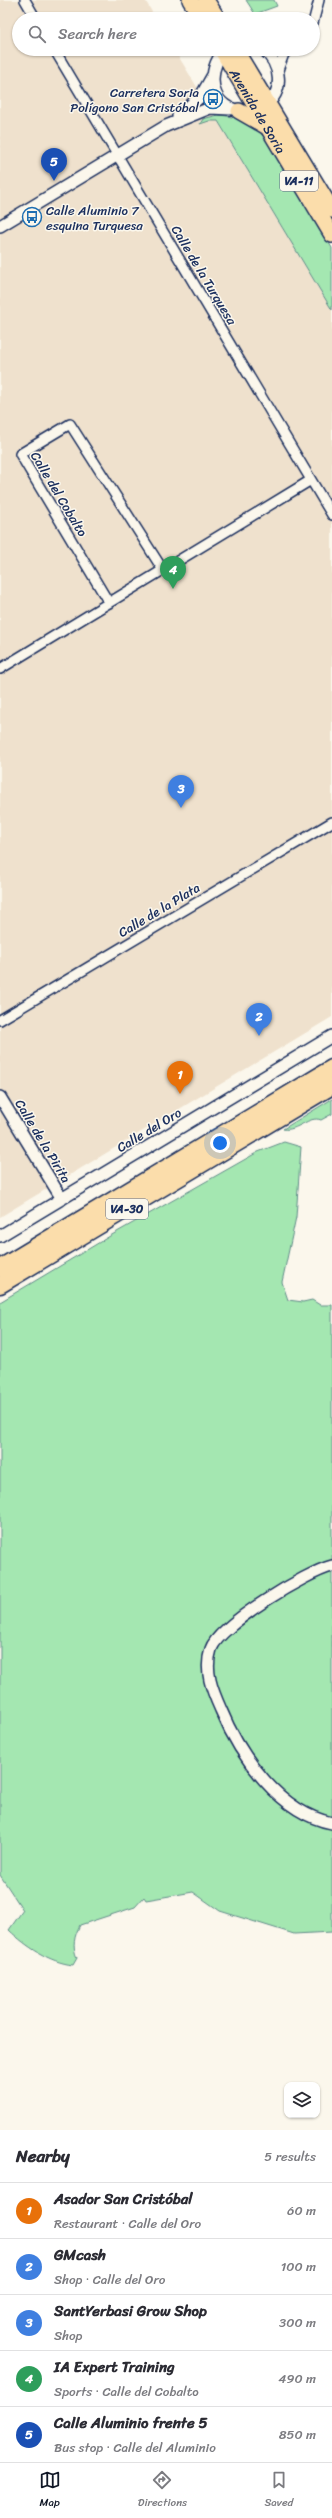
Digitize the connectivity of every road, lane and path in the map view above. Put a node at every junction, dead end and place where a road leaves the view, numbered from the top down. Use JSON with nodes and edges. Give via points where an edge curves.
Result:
{"nodes":[{"id":1,"x":25,"y":0,"type":"edge"},
{"id":2,"x":190,"y":0,"type":"edge"},
{"id":3,"x":206,"y":0,"type":"edge"},
{"id":4,"x":319,"y":0,"type":"edge"},
{"id":5,"x":32,"y":12,"type":"edge"},
{"id":6,"x":193,"y":12,"type":"edge"},
{"id":7,"x":198,"y":12,"type":"edge"},
{"id":8,"x":214,"y":12,"type":"edge"},
{"id":9,"x":316,"y":12,"type":"edge"},
{"id":10,"x":58,"y":56,"type":"edge"},
{"id":11,"x":221,"y":56,"type":"edge"},
{"id":12,"x":221,"y":56,"type":"edge"},
{"id":13,"x":222,"y":56,"type":"edge"},
{"id":14,"x":269,"y":56,"type":"edge"},
{"id":15,"x":285,"y":56,"type":"edge"},
{"id":16,"x":278,"y":70,"type":"junction"},
{"id":17,"x":263,"y":107,"type":"junction"},
{"id":18,"x":234,"y":110,"type":"junction"},
{"id":19,"x":166,"y":126,"type":"junction"},
{"id":20,"x":267,"y":127,"type":"junction"},
{"id":21,"x":118,"y":155,"type":"junction"},
{"id":22,"x":332,"y":210,"type":"edge"},
{"id":23,"x":0,"y":226,"type":"edge"},
{"id":24,"x":332,"y":235,"type":"edge"},
{"id":25,"x":312,"y":480,"type":"junction"},
{"id":26,"x":332,"y":515,"type":"edge"},
{"id":27,"x":163,"y":570,"type":"junction"},
{"id":28,"x":109,"y":603,"type":"junction"},
{"id":29,"x":0,"y":669,"type":"edge"},
{"id":30,"x":332,"y":822,"type":"edge"},
{"id":31,"x":0,"y":1020,"type":"edge"},
{"id":32,"x":332,"y":1036,"type":"edge"},
{"id":33,"x":332,"y":1068,"type":"edge"},
{"id":34,"x":332,"y":1086,"type":"edge"},
{"id":35,"x":0,"y":1097,"type":"edge"},
{"id":36,"x":285,"y":1105,"type":"junction"},
{"id":37,"x":62,"y":1200,"type":"junction"},
{"id":38,"x":0,"y":1236,"type":"edge"},
{"id":39,"x":0,"y":1268,"type":"edge"},
{"id":40,"x":0,"y":1285,"type":"edge"},
{"id":41,"x":332,"y":1566,"type":"edge"},
{"id":42,"x":332,"y":1823,"type":"edge"}],
"edges":[{"from":1,"to":5,"type":"street"},
{"from":2,"to":6,"type":"highway"},
{"from":2,"to":7,"type":"highway"},
{"from":3,"to":8,"type":"highway"},
{"from":4,"to":9,"type":"street"},
{"from":10,"to":21,"type":"street","name":"Calle de la Turquesa"},
{"from":11,"to":18,"type":"street","via":[[213,85],[217,93]]},
{"from":12,"to":19,"type":"street","via":[[201,96]]},
{"from":13,"to":17,"type":"highway","name":"Avenida de Soria","number":"VA-11"},
{"from":14,"to":16,"type":"street"},
{"from":15,"to":16,"type":"street"},
{"from":16,"to":17,"type":"street","via":[[276,91]]},
{"from":17,"to":18,"type":"street"},
{"from":17,"to":20,"type":"highway","name":"Avenida de Soria","number":"VA-11"},
{"from":17,"to":22,"type":"highway","name":"Avenida de Soria","number":"VA-11"},
{"from":18,"to":19,"type":"street","via":[[210,108]]},
{"from":18,"to":20,"type":"highway"},
{"from":19,"to":21,"type":"street"},
{"from":20,"to":24,"type":"highway","name":"Avenida de Soria","number":"VA-11"},
{"from":21,"to":23,"type":"street"},
{"from":21,"to":25,"type":"street","name":"Calle de la Turquesa"},
{"from":25,"to":26,"type":"street","name":"Calle de la Turquesa"},
{"from":25,"to":27,"type":"street"},
{"from":27,"to":28,"type":"street"},
{"from":27,"to":28,"type":"street","name":"Calle del Cobalto","via":[[70,424],[26,450],[20,454]]},
{"from":28,"to":29,"type":"street"},
{"from":30,"to":31,"type":"street","name":"Calle de la Plata"},
{"from":32,"to":37,"type":"street","name":"Calle del Oro"},
{"from":33,"to":36,"type":"highway","number":"VA-30"},
{"from":34,"to":36,"type":"highway","number":"VA-30"},
{"from":35,"to":37,"type":"street","name":"Calle de la Pirita"},
{"from":36,"to":39,"type":"highway","number":"VA-30","via":[[245,1120]]},
{"from":36,"to":40,"type":"highway","number":"VA-30","via":[[254,1133]]},
{"from":37,"to":38,"type":"street","name":"Calle del Oro"},
{"from":41,"to":42,"type":"street","via":[[292,1586],[230,1626],[212,1647],[207,1670],[223,1714],[248,1762],[291,1804]]}]}
